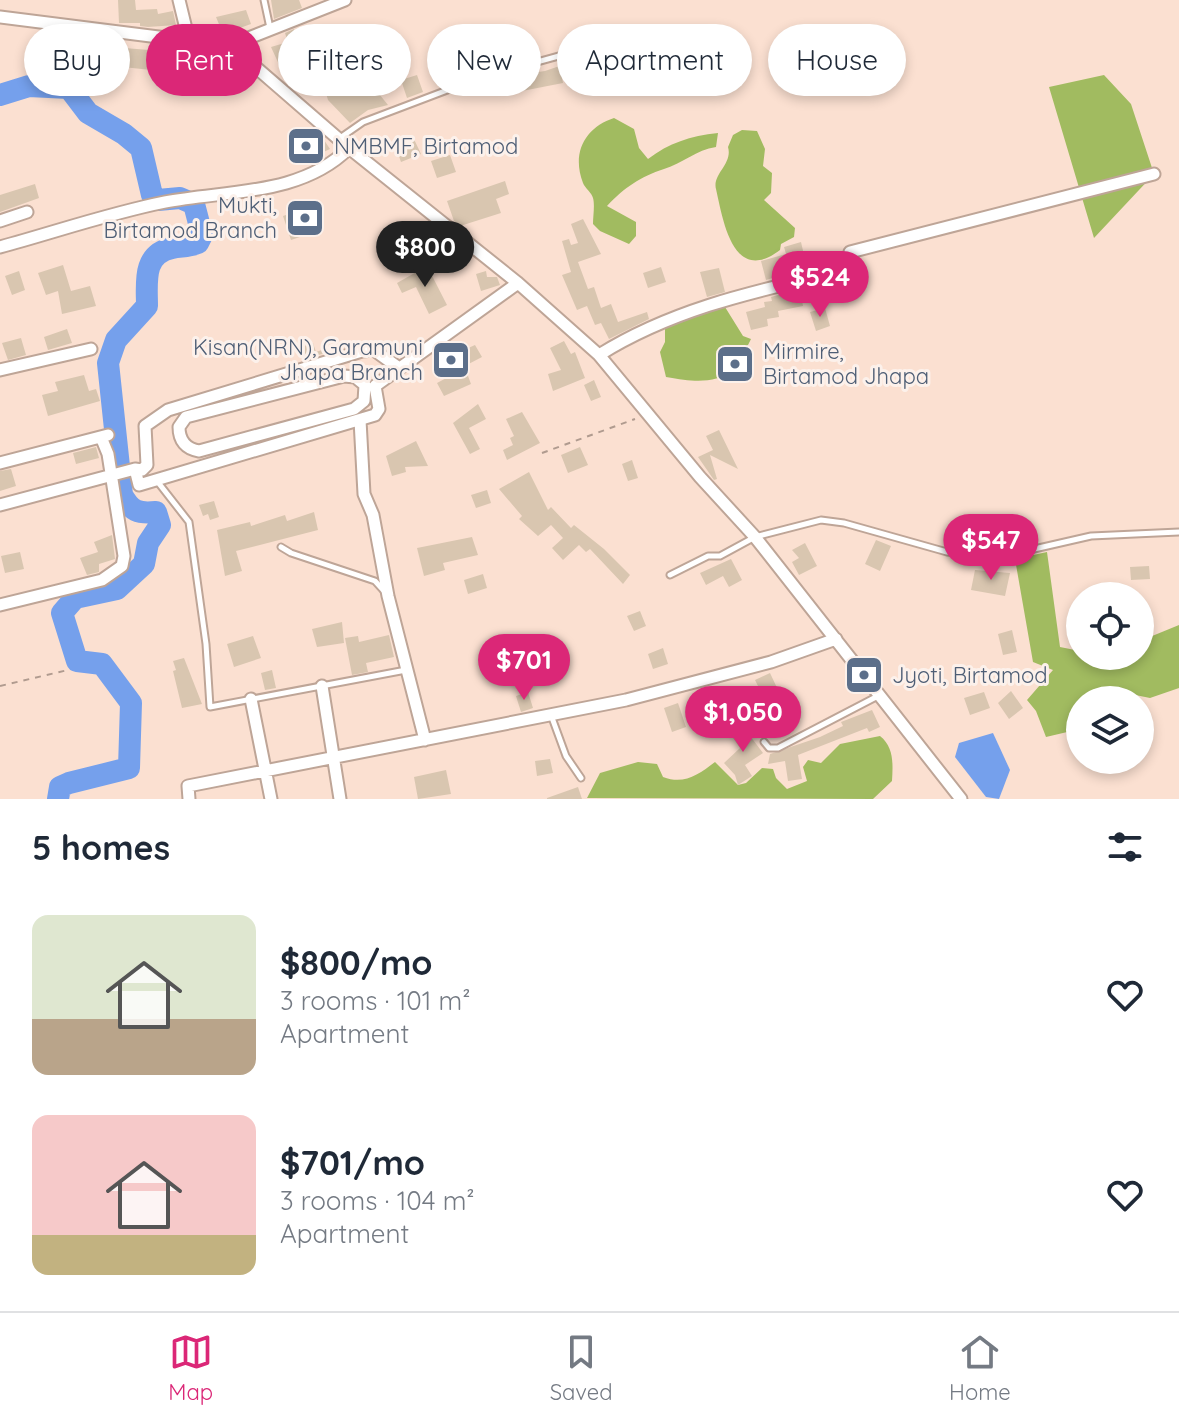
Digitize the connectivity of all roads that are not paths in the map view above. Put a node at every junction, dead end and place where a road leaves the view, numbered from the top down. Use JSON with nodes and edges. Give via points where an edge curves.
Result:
{"nodes":[{"id":1,"x":179,"y":0,"type":"edge"},
{"id":2,"x":264,"y":0,"type":"edge"},
{"id":3,"x":345,"y":0,"type":"edge"},
{"id":4,"x":0,"y":17,"type":"edge"},
{"id":5,"x":185,"y":24,"type":"edge"},
{"id":6,"x":270,"y":28,"type":"junction"},
{"id":7,"x":262,"y":32,"type":"edge"},
{"id":8,"x":146,"y":36,"type":"edge"},
{"id":9,"x":557,"y":56,"type":"edge"},
{"id":10,"x":262,"y":73,"type":"edge"},
{"id":11,"x":339,"y":139,"type":"junction"},
{"id":12,"x":349,"y":148,"type":"junction"},
{"id":13,"x":1154,"y":174,"type":"dead end"},
{"id":14,"x":27,"y":212,"type":"dead end"},
{"id":15,"x":0,"y":221,"type":"edge"},
{"id":16,"x":0,"y":247,"type":"edge"},
{"id":17,"x":518,"y":283,"type":"junction"},
{"id":18,"x":91,"y":349,"type":"dead end"},
{"id":19,"x":599,"y":355,"type":"junction"},
{"id":20,"x":399,"y":368,"type":"junction"},
{"id":21,"x":0,"y":370,"type":"edge"},
{"id":22,"x":360,"y":420,"type":"junction"},
{"id":23,"x":199,"y":451,"type":"joint"},
{"id":24,"x":0,"y":463,"type":"edge"},
{"id":25,"x":132,"y":470,"type":"junction"},
{"id":26,"x":111,"y":474,"type":"junction"},
{"id":27,"x":157,"y":480,"type":"junction"},
{"id":28,"x":0,"y":505,"type":"edge"},
{"id":29,"x":1179,"y":532,"type":"edge"},
{"id":30,"x":755,"y":537,"type":"junction"},
{"id":31,"x":281,"y":547,"type":"dead end"},
{"id":32,"x":670,"y":575,"type":"dead end"},
{"id":33,"x":388,"y":596,"type":"junction"},
{"id":34,"x":0,"y":605,"type":"edge"},
{"id":35,"x":836,"y":639,"type":"junction"},
{"id":36,"x":407,"y":669,"type":"junction"},
{"id":37,"x":322,"y":686,"type":"junction"},
{"id":38,"x":879,"y":696,"type":"junction"},
{"id":39,"x":251,"y":699,"type":"junction"},
{"id":40,"x":551,"y":714,"type":"junction"},
{"id":41,"x":425,"y":740,"type":"junction"},
{"id":42,"x":764,"y":742,"type":"dead end"},
{"id":43,"x":333,"y":758,"type":"junction"},
{"id":44,"x":266,"y":772,"type":"junction"},
{"id":45,"x":581,"y":778,"type":"dead end"},
{"id":46,"x":189,"y":799,"type":"edge"},
{"id":47,"x":271,"y":799,"type":"edge"},
{"id":48,"x":340,"y":799,"type":"edge"},
{"id":49,"x":961,"y":799,"type":"edge"}],
"edges":[{"from":1,"to":5,"type":"street"},
{"from":2,"to":6,"type":"lane"},
{"from":3,"to":6,"type":"street"},
{"from":4,"to":8,"type":"street"},
{"from":6,"to":7,"type":"street"},
{"from":9,"to":11,"type":"lane","via":[[479,78],[363,122]]},
{"from":10,"to":11,"type":"street"},
{"from":11,"to":12,"type":"street"},
{"from":12,"to":16,"type":"street","via":[[295,180],[163,203]]},
{"from":12,"to":17,"type":"street"},
{"from":13,"to":19,"type":"street","via":[[850,252],[854,268],[715,303],[632,334]]},
{"from":14,"to":15,"type":"street"},
{"from":17,"to":19,"type":"street"},
{"from":17,"to":20,"type":"street"},
{"from":18,"to":21,"type":"street"},
{"from":19,"to":30,"type":"street"},
{"from":20,"to":22,"type":"street","via":[[375,386],[375,415]]},
{"from":20,"to":25,"type":"street","via":[[374,350],[362,351],[168,410],[145,426],[147,465]]},
{"from":22,"to":27,"type":"street"},
{"from":22,"to":33,"type":"street","via":[[364,494]]},
{"from":23,"to":23,"type":"street","via":[[354,409],[364,401],[365,385],[344,376],[186,417],[179,427],[181,439]]},
{"from":24,"to":26,"type":"street","via":[[104,436]]},
{"from":25,"to":26,"type":"street"},
{"from":25,"to":27,"type":"street","via":[[139,485]]},
{"from":26,"to":28,"type":"street"},
{"from":26,"to":34,"type":"street","via":[[122,566],[102,580]]},
{"from":27,"to":39,"type":"lane","via":[[189,522],[210,707]]},
{"from":29,"to":30,"type":"lane","via":[[1091,536],[984,556],[947,552],[821,520]]},
{"from":30,"to":32,"type":"lane"},
{"from":30,"to":35,"type":"street"},
{"from":31,"to":33,"type":"lane","via":[[375,581]]},
{"from":33,"to":36,"type":"street"},
{"from":35,"to":38,"type":"street"},
{"from":35,"to":40,"type":"street","via":[[757,666]]},
{"from":36,"to":37,"type":"lane"},
{"from":36,"to":41,"type":"street"},
{"from":37,"to":39,"type":"lane"},
{"from":37,"to":43,"type":"street"},
{"from":38,"to":42,"type":"lane","via":[[778,748]]},
{"from":38,"to":49,"type":"street"},
{"from":39,"to":44,"type":"street"},
{"from":40,"to":41,"type":"street"},
{"from":40,"to":45,"type":"lane","via":[[566,756]]},
{"from":41,"to":43,"type":"street"},
{"from":43,"to":44,"type":"street"},
{"from":43,"to":48,"type":"street"},
{"from":44,"to":46,"type":"street","via":[[188,786]]},
{"from":44,"to":47,"type":"street"}]}
